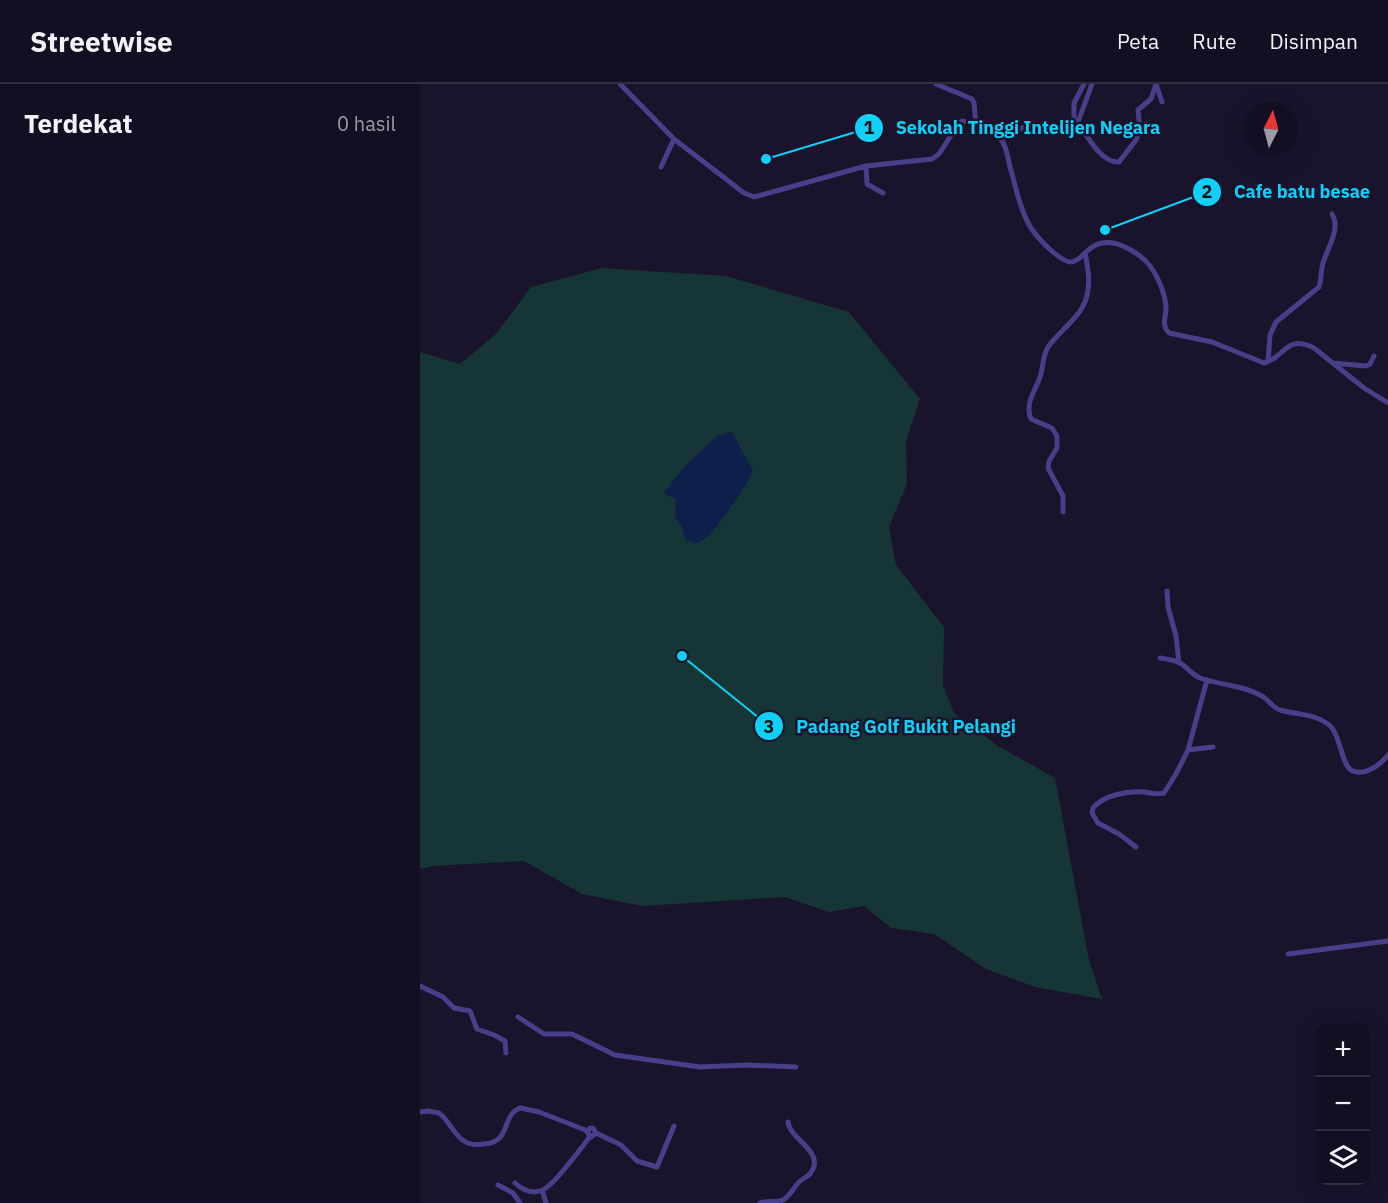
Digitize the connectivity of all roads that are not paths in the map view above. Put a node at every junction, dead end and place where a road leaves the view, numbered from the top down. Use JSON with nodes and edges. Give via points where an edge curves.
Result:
{"nodes":[{"id":1,"x":620,"y":84,"type":"edge"},
{"id":2,"x":936,"y":84,"type":"edge"},
{"id":3,"x":1084,"y":84,"type":"edge"},
{"id":4,"x":1092,"y":84,"type":"edge"},
{"id":5,"x":1156,"y":84,"type":"edge"},
{"id":6,"x":1162,"y":102,"type":"dead end"},
{"id":7,"x":1076,"y":121,"type":"junction"},
{"id":8,"x":976,"y":124,"type":"junction"},
{"id":9,"x":674,"y":139,"type":"junction"},
{"id":10,"x":1001,"y":140,"type":"junction"},
{"id":11,"x":866,"y":166,"type":"junction"},
{"id":12,"x":661,"y":167,"type":"dead end"},
{"id":13,"x":884,"y":193,"type":"dead end"},
{"id":14,"x":1332,"y":214,"type":"dead end"},
{"id":15,"x":1085,"y":253,"type":"junction"},
{"id":16,"x":1374,"y":357,"type":"dead end"},
{"id":17,"x":1268,"y":362,"type":"junction"},
{"id":18,"x":1333,"y":363,"type":"junction"},
{"id":19,"x":1388,"y":403,"type":"edge"},
{"id":20,"x":1063,"y":512,"type":"dead end"},
{"id":21,"x":1167,"y":591,"type":"dead end"},
{"id":22,"x":1160,"y":658,"type":"dead end"},
{"id":23,"x":1179,"y":663,"type":"junction"},
{"id":24,"x":1207,"y":680,"type":"junction"},
{"id":25,"x":1213,"y":747,"type":"dead end"},
{"id":26,"x":1188,"y":750,"type":"junction"},
{"id":27,"x":1388,"y":755,"type":"edge"},
{"id":28,"x":1136,"y":847,"type":"dead end"},
{"id":29,"x":1388,"y":941,"type":"edge"},
{"id":30,"x":1288,"y":954,"type":"dead end"},
{"id":31,"x":420,"y":986,"type":"edge"},
{"id":32,"x":518,"y":1017,"type":"dead end"},
{"id":33,"x":506,"y":1053,"type":"dead end"},
{"id":34,"x":796,"y":1067,"type":"dead end"},
{"id":35,"x":420,"y":1112,"type":"edge"},
{"id":36,"x":788,"y":1122,"type":"dead end"},
{"id":37,"x":674,"y":1126,"type":"dead end"},
{"id":38,"x":589,"y":1133,"type":"junction"},
{"id":39,"x":515,"y":1183,"type":"dead end"},
{"id":40,"x":498,"y":1185,"type":"dead end"},
{"id":41,"x":543,"y":1193,"type":"junction"},
{"id":42,"x":520,"y":1203,"type":"edge"},
{"id":43,"x":546,"y":1203,"type":"edge"},
{"id":44,"x":760,"y":1203,"type":"edge"}],
"edges":[{"from":1,"to":9,"type":"street"},
{"from":2,"to":8,"type":"street","via":[[972,99]]},
{"from":3,"to":7,"type":"street","via":[[1074,103]]},
{"from":4,"to":7,"type":"street"},
{"from":5,"to":6,"type":"street"},
{"from":5,"to":7,"type":"street","via":[[1151,99],[1137,110],[1140,130],[1119,162],[1107,159]]},
{"from":7,"to":10,"type":"street","via":[[1060,129],[1024,127]]},
{"from":8,"to":10,"type":"street"},
{"from":8,"to":11,"type":"street","via":[[958,123],[932,159]]},
{"from":9,"to":11,"type":"street","via":[[754,197]]},
{"from":9,"to":12,"type":"street"},
{"from":10,"to":15,"type":"street","via":[[1023,213],[1034,232],[1067,261],[1075,261]]},
{"from":11,"to":13,"type":"street","via":[[867,184]]},
{"from":14,"to":17,"type":"street","via":[[1335,228],[1319,287],[1276,322],[1270,335]]},
{"from":15,"to":17,"type":"street","via":[[1106,241],[1132,250],[1148,263],[1160,285],[1168,332],[1212,342],[1258,362]]},
{"from":15,"to":20,"type":"street","via":[[1089,279],[1083,309],[1047,349],[1029,403],[1031,419],[1052,428],[1057,436],[1057,448],[1048,468],[1063,496]]},
{"from":16,"to":18,"type":"street","via":[[1366,366]]},
{"from":17,"to":18,"type":"street","via":[[1295,343],[1314,348]]},
{"from":18,"to":19,"type":"street"},
{"from":21,"to":23,"type":"street"},
{"from":22,"to":23,"type":"street"},
{"from":23,"to":24,"type":"street"},
{"from":24,"to":26,"type":"street"},
{"from":24,"to":27,"type":"street","via":[[1242,688],[1263,696],[1281,710],[1328,724],[1334,729],[1352,771],[1371,769]]},
{"from":25,"to":26,"type":"street"},
{"from":26,"to":28,"type":"street","via":[[1164,793],[1111,796],[1093,808],[1098,822]]},
{"from":29,"to":30,"type":"street"},
{"from":31,"to":33,"type":"street","via":[[443,997],[454,1008],[470,1011],[478,1030],[505,1041]]},
{"from":32,"to":34,"type":"street","via":[[544,1034],[572,1034],[615,1055],[700,1067]]},
{"from":35,"to":38,"type":"street","via":[[439,1113],[470,1144],[500,1140],[512,1112],[521,1108]]},
{"from":36,"to":44,"type":"street","via":[[790,1130],[814,1158],[814,1166],[784,1199]]},
{"from":37,"to":38,"type":"street","via":[[657,1167],[637,1161],[621,1145]]},
{"from":38,"to":41,"type":"street"},
{"from":39,"to":41,"type":"street","via":[[527,1194]]},
{"from":40,"to":42,"type":"street"},
{"from":41,"to":43,"type":"street"}]}
